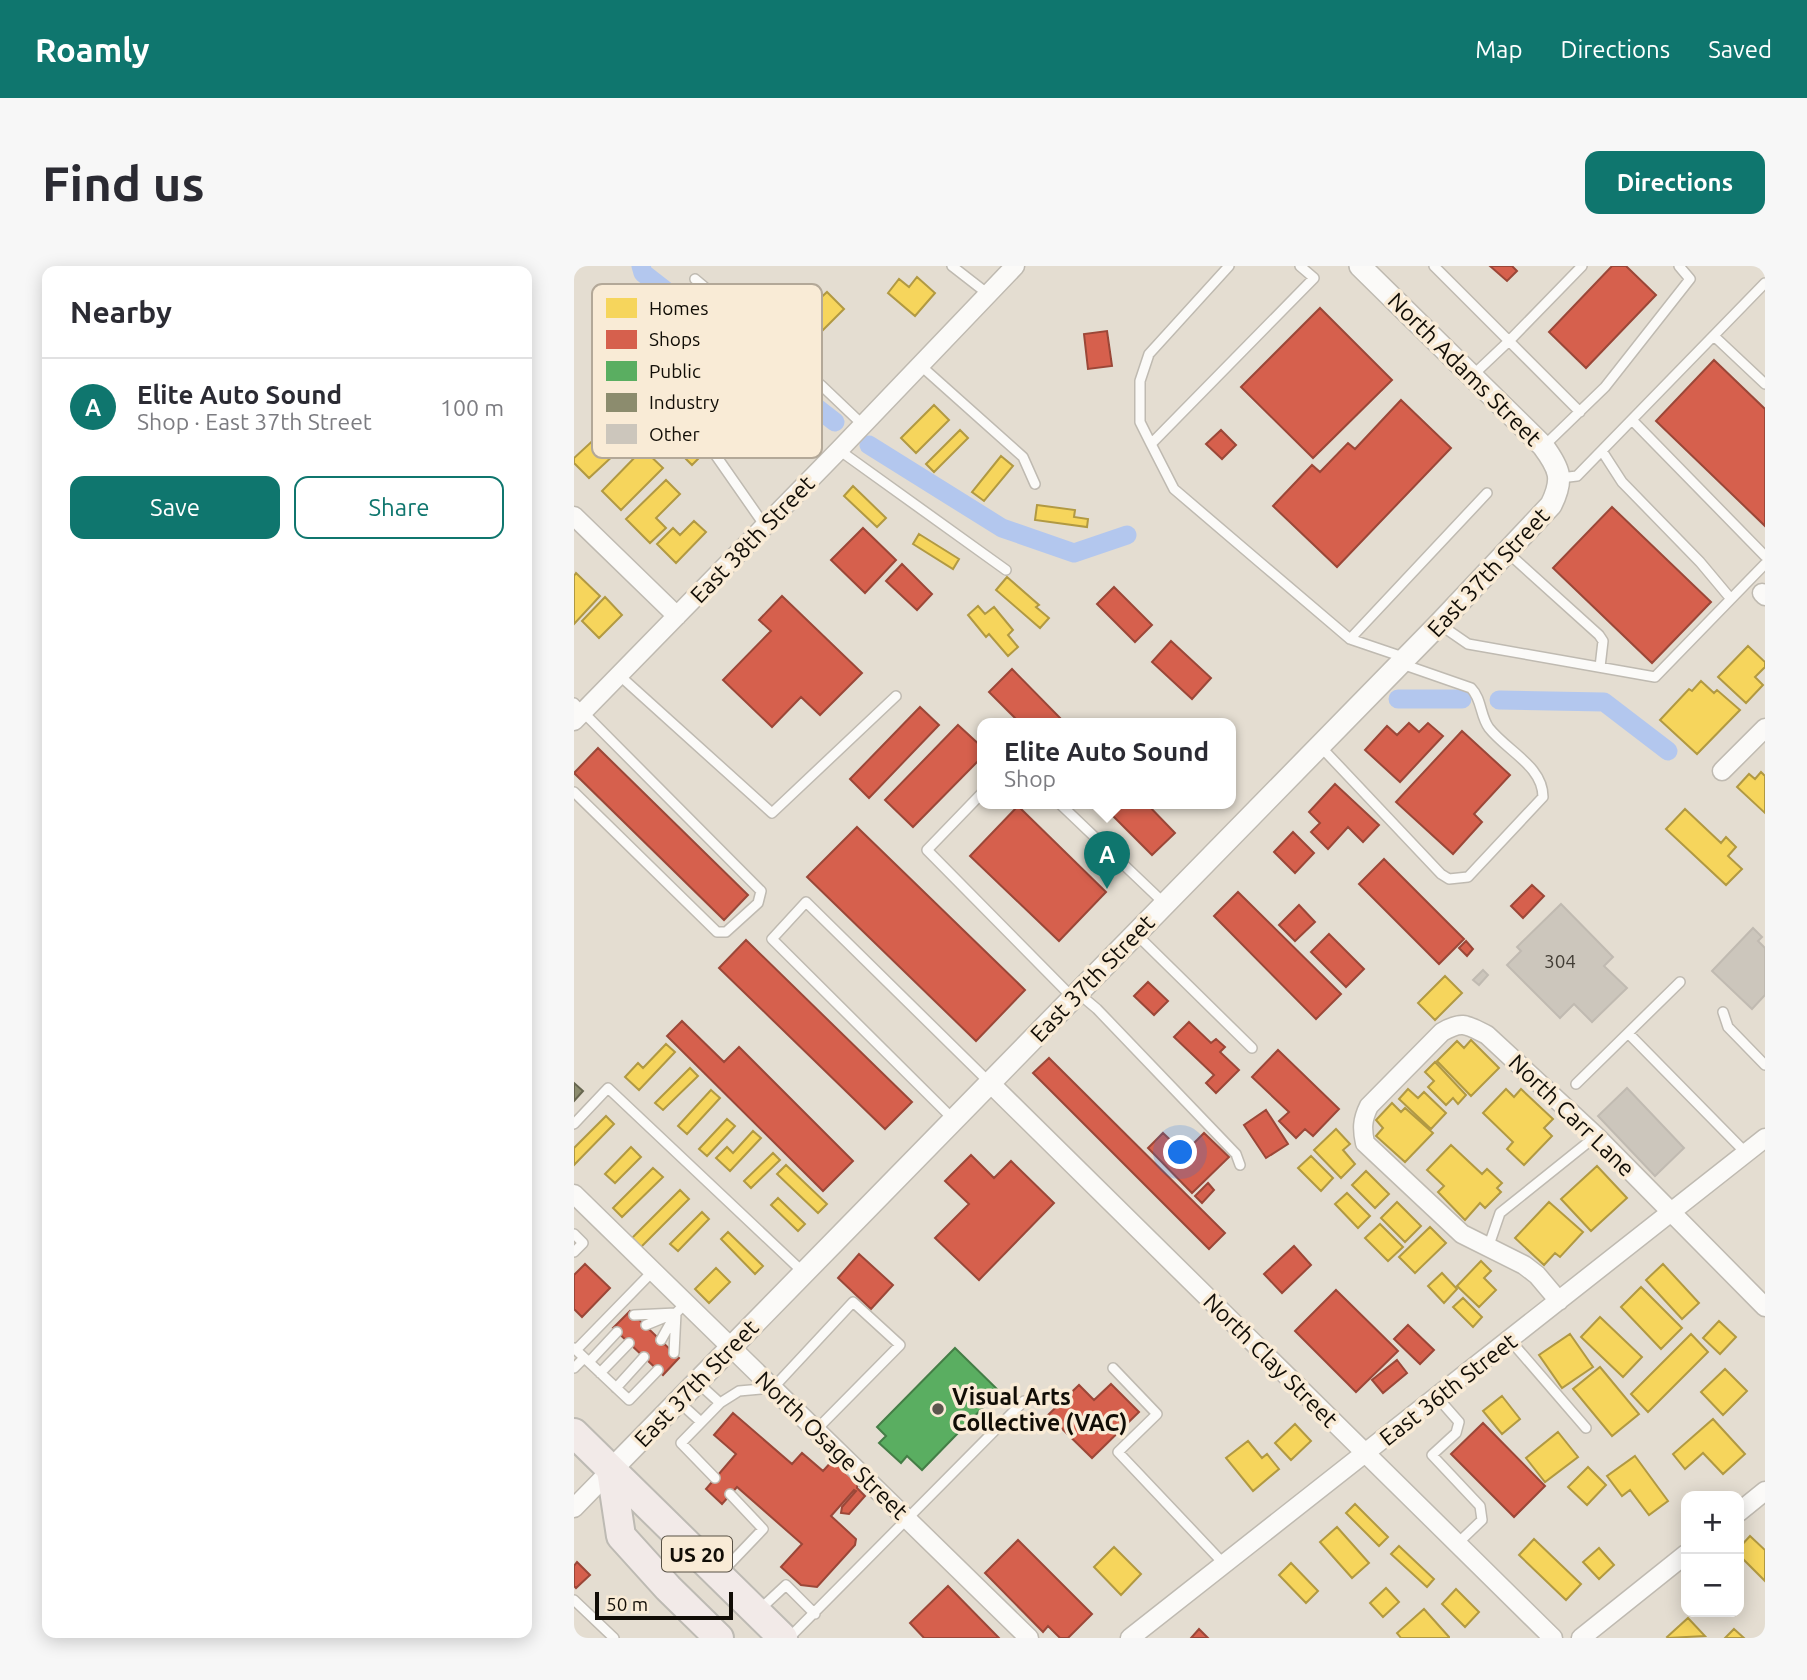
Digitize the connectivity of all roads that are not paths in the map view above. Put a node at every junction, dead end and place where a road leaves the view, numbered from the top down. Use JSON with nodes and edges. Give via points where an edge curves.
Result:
{"nodes":[{"id":1,"x":952,"y":266,"type":"edge"},
{"id":2,"x":1015,"y":266,"type":"edge"},
{"id":3,"x":1229,"y":266,"type":"edge"},
{"id":4,"x":1300,"y":266,"type":"edge"},
{"id":5,"x":1360,"y":266,"type":"edge"},
{"id":6,"x":1434,"y":266,"type":"edge"},
{"id":7,"x":1582,"y":266,"type":"edge"},
{"id":8,"x":1685,"y":268,"type":"edge"},
{"id":9,"x":695,"y":279,"type":"dead end"},
{"id":10,"x":1765,"y":283,"type":"edge"},
{"id":11,"x":701,"y":284,"type":"edge"},
{"id":12,"x":988,"y":294,"type":"junction"},
{"id":13,"x":1714,"y":336,"type":"junction"},
{"id":14,"x":1509,"y":341,"type":"junction"},
{"id":15,"x":920,"y":365,"type":"junction"},
{"id":16,"x":1472,"y":376,"type":"junction"},
{"id":17,"x":1765,"y":384,"type":"edge"},
{"id":18,"x":822,"y":386,"type":"edge"},
{"id":19,"x":1580,"y":412,"type":"junction"},
{"id":20,"x":1632,"y":420,"type":"junction"},
{"id":21,"x":863,"y":425,"type":"junction"},
{"id":22,"x":1151,"y":444,"type":"junction"},
{"id":23,"x":1543,"y":446,"type":"junction"},
{"id":24,"x":839,"y":450,"type":"junction"},
{"id":25,"x":1602,"y":451,"type":"junction"},
{"id":26,"x":718,"y":458,"type":"edge"},
{"id":27,"x":1560,"y":478,"type":"junction"},
{"id":28,"x":1035,"y":484,"type":"dead end"},
{"id":29,"x":1487,"y":493,"type":"dead end"},
{"id":30,"x":574,"y":516,"type":"edge"},
{"id":31,"x":765,"y":526,"type":"junction"},
{"id":32,"x":1507,"y":552,"type":"junction"},
{"id":33,"x":1765,"y":556,"type":"edge"},
{"id":34,"x":1765,"y":564,"type":"edge"},
{"id":35,"x":1006,"y":570,"type":"dead end"},
{"id":36,"x":1731,"y":599,"type":"junction"},
{"id":37,"x":677,"y":616,"type":"junction"},
{"id":38,"x":1439,"y":624,"type":"junction"},
{"id":39,"x":1350,"y":639,"type":"junction"},
{"id":40,"x":1403,"y":661,"type":"junction"},
{"id":41,"x":1600,"y":667,"type":"junction"},
{"id":42,"x":619,"y":675,"type":"junction"},
{"id":43,"x":896,"y":696,"type":"dead end"},
{"id":44,"x":577,"y":712,"type":"edge"},
{"id":45,"x":1765,"y":728,"type":"edge"},
{"id":46,"x":1320,"y":746,"type":"junction"},
{"id":47,"x":1722,"y":771,"type":"dead end"},
{"id":48,"x":574,"y":792,"type":"edge"},
{"id":49,"x":977,"y":798,"type":"edge"},
{"id":50,"x":1065,"y":809,"type":"edge"},
{"id":51,"x":1165,"y":904,"type":"junction"},
{"id":52,"x":1136,"y":934,"type":"junction"},
{"id":53,"x":1680,"y":982,"type":"dead end"},
{"id":54,"x":1075,"y":996,"type":"junction"},
{"id":55,"x":1723,"y":1012,"type":"dead end"},
{"id":56,"x":1628,"y":1033,"type":"junction"},
{"id":57,"x":1252,"y":1048,"type":"dead end"},
{"id":58,"x":1765,"y":1065,"type":"edge"},
{"id":59,"x":989,"y":1082,"type":"junction"},
{"id":60,"x":1576,"y":1084,"type":"dead end"},
{"id":61,"x":954,"y":1120,"type":"junction"},
{"id":62,"x":574,"y":1124,"type":"edge"},
{"id":63,"x":1596,"y":1136,"type":"junction"},
{"id":64,"x":1765,"y":1138,"type":"edge"},
{"id":65,"x":1746,"y":1153,"type":"junction"},
{"id":66,"x":1240,"y":1166,"type":"dead end"},
{"id":67,"x":574,"y":1194,"type":"edge"},
{"id":68,"x":1670,"y":1213,"type":"junction"},
{"id":69,"x":574,"y":1234,"type":"edge"},
{"id":70,"x":1488,"y":1248,"type":"junction"},
{"id":71,"x":574,"y":1252,"type":"edge"},
{"id":72,"x":653,"y":1271,"type":"junction"},
{"id":73,"x":804,"y":1273,"type":"junction"},
{"id":74,"x":1559,"y":1301,"type":"junction"},
{"id":75,"x":1765,"y":1307,"type":"edge"},
{"id":76,"x":681,"y":1308,"type":"junction"},
{"id":77,"x":634,"y":1315,"type":"dead end"},
{"id":78,"x":646,"y":1325,"type":"dead end"},
{"id":79,"x":617,"y":1332,"type":"dead end"},
{"id":80,"x":660,"y":1340,"type":"dead end"},
{"id":81,"x":1510,"y":1340,"type":"junction"},
{"id":82,"x":629,"y":1343,"type":"dead end"},
{"id":83,"x":731,"y":1347,"type":"junction"},
{"id":84,"x":575,"y":1349,"type":"edge"},
{"id":85,"x":674,"y":1353,"type":"dead end"},
{"id":86,"x":644,"y":1357,"type":"dead end"},
{"id":87,"x":587,"y":1360,"type":"junction"},
{"id":88,"x":574,"y":1368,"type":"edge"},
{"id":89,"x":1113,"y":1368,"type":"dead end"},
{"id":90,"x":658,"y":1370,"type":"dead end"},
{"id":91,"x":600,"y":1373,"type":"junction"},
{"id":92,"x":697,"y":1382,"type":"junction"},
{"id":93,"x":616,"y":1388,"type":"junction"},
{"id":94,"x":773,"y":1388,"type":"junction"},
{"id":95,"x":1437,"y":1397,"type":"junction"},
{"id":96,"x":678,"y":1401,"type":"junction"},
{"id":97,"x":1024,"y":1401,"type":"dead end"},
{"id":98,"x":720,"y":1404,"type":"junction"},
{"id":99,"x":701,"y":1422,"type":"junction"},
{"id":100,"x":1586,"y":1428,"type":"dead end"},
{"id":101,"x":816,"y":1430,"type":"junction"},
{"id":102,"x":574,"y":1433,"type":"edge"},
{"id":103,"x":1366,"y":1454,"type":"junction"},
{"id":104,"x":611,"y":1470,"type":"junction"},
{"id":105,"x":715,"y":1478,"type":"dead end"},
{"id":106,"x":1765,"y":1491,"type":"edge"},
{"id":107,"x":730,"y":1494,"type":"dead end"},
{"id":108,"x":574,"y":1508,"type":"edge"},
{"id":109,"x":1744,"y":1508,"type":"edge"},
{"id":110,"x":907,"y":1519,"type":"junction"},
{"id":111,"x":1457,"y":1544,"type":"junction"},
{"id":112,"x":1681,"y":1558,"type":"edge"},
{"id":113,"x":1224,"y":1564,"type":"junction"},
{"id":114,"x":719,"y":1575,"type":"junction"},
{"id":115,"x":574,"y":1600,"type":"edge"},
{"id":116,"x":757,"y":1612,"type":"junction"},
{"id":117,"x":815,"y":1614,"type":"junction"},
{"id":118,"x":614,"y":1638,"type":"edge"},
{"id":119,"x":719,"y":1638,"type":"edge"},
{"id":120,"x":783,"y":1638,"type":"edge"},
{"id":121,"x":789,"y":1638,"type":"edge"},
{"id":122,"x":1029,"y":1638,"type":"edge"},
{"id":123,"x":1130,"y":1638,"type":"edge"},
{"id":124,"x":1553,"y":1638,"type":"edge"},
{"id":125,"x":1581,"y":1638,"type":"edge"}],
"edges":[{"from":1,"to":12,"type":"lane"},
{"from":2,"to":12,"type":"street","name":"East 38th Street"},
{"from":3,"to":22,"type":"lane","via":[[1149,354],[1140,381],[1140,422]]},
{"from":4,"to":22,"type":"lane","via":[[1314,278]]},
{"from":5,"to":16,"type":"street","name":"North Adams Street"},
{"from":6,"to":14,"type":"lane"},
{"from":7,"to":14,"type":"lane"},
{"from":8,"to":19,"type":"lane","via":[[1690,279]]},
{"from":9,"to":11,"type":"lane"},
{"from":10,"to":13,"type":"lane"},
{"from":12,"to":15,"type":"street","name":"East 38th Street"},
{"from":13,"to":17,"type":"lane"},
{"from":13,"to":20,"type":"lane"},
{"from":14,"to":16,"type":"lane"},
{"from":14,"to":19,"type":"lane"},
{"from":15,"to":21,"type":"street","name":"East 38th Street"},
{"from":15,"to":28,"type":"lane","via":[[1023,457]]},
{"from":16,"to":23,"type":"street","name":"North Adams Street"},
{"from":18,"to":21,"type":"lane"},
{"from":19,"to":23,"type":"lane"},
{"from":20,"to":25,"type":"lane"},
{"from":20,"to":33,"type":"lane"},
{"from":21,"to":24,"type":"street","name":"East 38th Street"},
{"from":22,"to":39,"type":"lane","via":[[1174,489]]},
{"from":23,"to":27,"type":"street","name":"North Adams Street","via":[[1556,463]]},
{"from":24,"to":31,"type":"street","name":"East 38th Street"},
{"from":24,"to":35,"type":"lane"},
{"from":25,"to":27,"type":"lane","via":[[1577,476]]},
{"from":25,"to":36,"type":"lane","via":[[1622,482]]},
{"from":26,"to":31,"type":"lane"},
{"from":27,"to":32,"type":"street","name":"East 37th Street","via":[[1551,505]]},
{"from":29,"to":39,"type":"lane"},
{"from":30,"to":37,"type":"street"},
{"from":31,"to":37,"type":"street","name":"East 38th Street"},
{"from":32,"to":38,"type":"street","name":"East 37th Street"},
{"from":32,"to":41,"type":"lane","via":[[1599,635],[1603,641]]},
{"from":34,"to":36,"type":"lane"},
{"from":36,"to":41,"type":"lane","via":[[1655,677]]},
{"from":37,"to":42,"type":"street","name":"East 38th Street"},
{"from":38,"to":40,"type":"street","name":"East 37th Street"},
{"from":38,"to":41,"type":"lane","via":[[1468,644]]},
{"from":39,"to":40,"type":"lane"},
{"from":40,"to":46,"type":"street","name":"East 37th Street"},
{"from":40,"to":46,"type":"lane","via":[[1471,688],[1478,695],[1488,726],[1543,783],[1543,797],[1468,877],[1449,879],[1441,874]]},
{"from":42,"to":43,"type":"lane","via":[[772,813]]},
{"from":42,"to":44,"type":"street","name":"East 38th Street"},
{"from":44,"to":48,"type":"lane","via":[[761,891],[758,903],[726,932],[717,932]]},
{"from":45,"to":47,"type":"street"},
{"from":46,"to":51,"type":"street","name":"East 37th Street"},
{"from":49,"to":54,"type":"lane","via":[[927,850]]},
{"from":50,"to":51,"type":"lane"},
{"from":51,"to":52,"type":"street","name":"East 37th Street"},
{"from":52,"to":54,"type":"street","name":"East 37th Street"},
{"from":52,"to":57,"type":"lane"},
{"from":53,"to":56,"type":"lane"},
{"from":54,"to":59,"type":"street","name":"East 37th Street"},
{"from":54,"to":66,"type":"lane","via":[[1097,1009],[1236,1154]]},
{"from":55,"to":58,"type":"lane","via":[[1728,1027]]},
{"from":56,"to":60,"type":"lane"},
{"from":56,"to":65,"type":"lane"},
{"from":59,"to":61,"type":"street","name":"East 37th Street"},
{"from":59,"to":61,"type":"lane","via":[[806,902],[772,939]]},
{"from":59,"to":103,"type":"street","name":"North Clay Street"},
{"from":61,"to":73,"type":"street","name":"East 37th Street"},
{"from":62,"to":73,"type":"lane","via":[[608,1088]]},
{"from":63,"to":68,"type":"street","name":"North Carr Lane"},
{"from":63,"to":70,"type":"lane","via":[[1500,1213]]},
{"from":63,"to":70,"type":"street","name":"North Carr Lane","via":[[1487,1035],[1467,1024],[1442,1032],[1369,1106],[1362,1130],[1371,1151],[1462,1234]]},
{"from":64,"to":65,"type":"street","name":"East 36th Street"},
{"from":65,"to":68,"type":"street","name":"East 36th Street"},
{"from":67,"to":72,"type":"street","name":"North Osage Street"},
{"from":68,"to":74,"type":"street","name":"East 36th Street"},
{"from":68,"to":75,"type":"street","name":"North Carr Lane"},
{"from":69,"to":71,"type":"lane","via":[[583,1243]]},
{"from":70,"to":74,"type":"street","via":[[1524,1265]]},
{"from":72,"to":76,"type":"street","name":"North Osage Street"},
{"from":72,"to":84,"type":"lane"},
{"from":73,"to":83,"type":"street","name":"East 37th Street"},
{"from":74,"to":81,"type":"street","name":"East 36th Street"},
{"from":76,"to":77,"type":"lane"},
{"from":76,"to":78,"type":"lane"},
{"from":76,"to":80,"type":"lane"},
{"from":76,"to":83,"type":"street","name":"North Osage Street"},
{"from":76,"to":85,"type":"lane"},
{"from":79,"to":87,"type":"lane"},
{"from":81,"to":95,"type":"street","name":"East 36th Street"},
{"from":81,"to":100,"type":"lane"},
{"from":82,"to":91,"type":"lane"},
{"from":83,"to":92,"type":"street","name":"East 37th Street"},
{"from":83,"to":94,"type":"street","name":"North Osage Street"},
{"from":84,"to":87,"type":"lane"},
{"from":86,"to":93,"type":"lane"},
{"from":87,"to":88,"type":"lane"},
{"from":87,"to":91,"type":"lane"},
{"from":89,"to":113,"type":"lane","via":[[1157,1414],[1118,1452]]},
{"from":90,"to":93,"type":"lane","via":[[629,1400]]},
{"from":91,"to":93,"type":"lane"},
{"from":92,"to":96,"type":"street","name":"East 37th Street"},
{"from":92,"to":98,"type":"lane"},
{"from":94,"to":98,"type":"lane","via":[[740,1391]]},
{"from":94,"to":101,"type":"street","name":"North Osage Street"},
{"from":94,"to":101,"type":"lane","via":[[853,1302],[900,1345]]},
{"from":95,"to":103,"type":"street","name":"East 36th Street"},
{"from":95,"to":111,"type":"lane","via":[[1460,1422],[1456,1433],[1432,1455],[1480,1506],[1482,1520]]},
{"from":96,"to":99,"type":"lane"},
{"from":96,"to":104,"type":"street","name":"East 37th Street"},
{"from":97,"to":110,"type":"lane"},
{"from":98,"to":99,"type":"lane"},
{"from":99,"to":105,"type":"lane","via":[[681,1443]]},
{"from":101,"to":110,"type":"street","name":"North Osage Street"},
{"from":102,"to":104,"type":"main road","number":"US 20"},
{"from":103,"to":111,"type":"street","name":"North Clay Street"},
{"from":103,"to":113,"type":"street","name":"East 36th Street"},
{"from":104,"to":108,"type":"street"},
{"from":104,"to":114,"type":"main road","number":"US 20"},
{"from":104,"to":119,"type":"main road","via":[[621,1536]]},
{"from":106,"to":109,"type":"street"},
{"from":107,"to":114,"type":"lane","via":[[763,1529]]},
{"from":110,"to":117,"type":"lane"},
{"from":110,"to":122,"type":"street","name":"North Osage Street"},
{"from":111,"to":124,"type":"street","name":"North Clay Street"},
{"from":112,"to":125,"type":"street"},
{"from":113,"to":123,"type":"street","name":"East 36th Street"},
{"from":114,"to":116,"type":"main road","number":"US 20"},
{"from":115,"to":118,"type":"lane"},
{"from":116,"to":117,"type":"lane","via":[[786,1585]]},
{"from":116,"to":120,"type":"main road","number":"US 20"},
{"from":117,"to":121,"type":"lane"}]}
